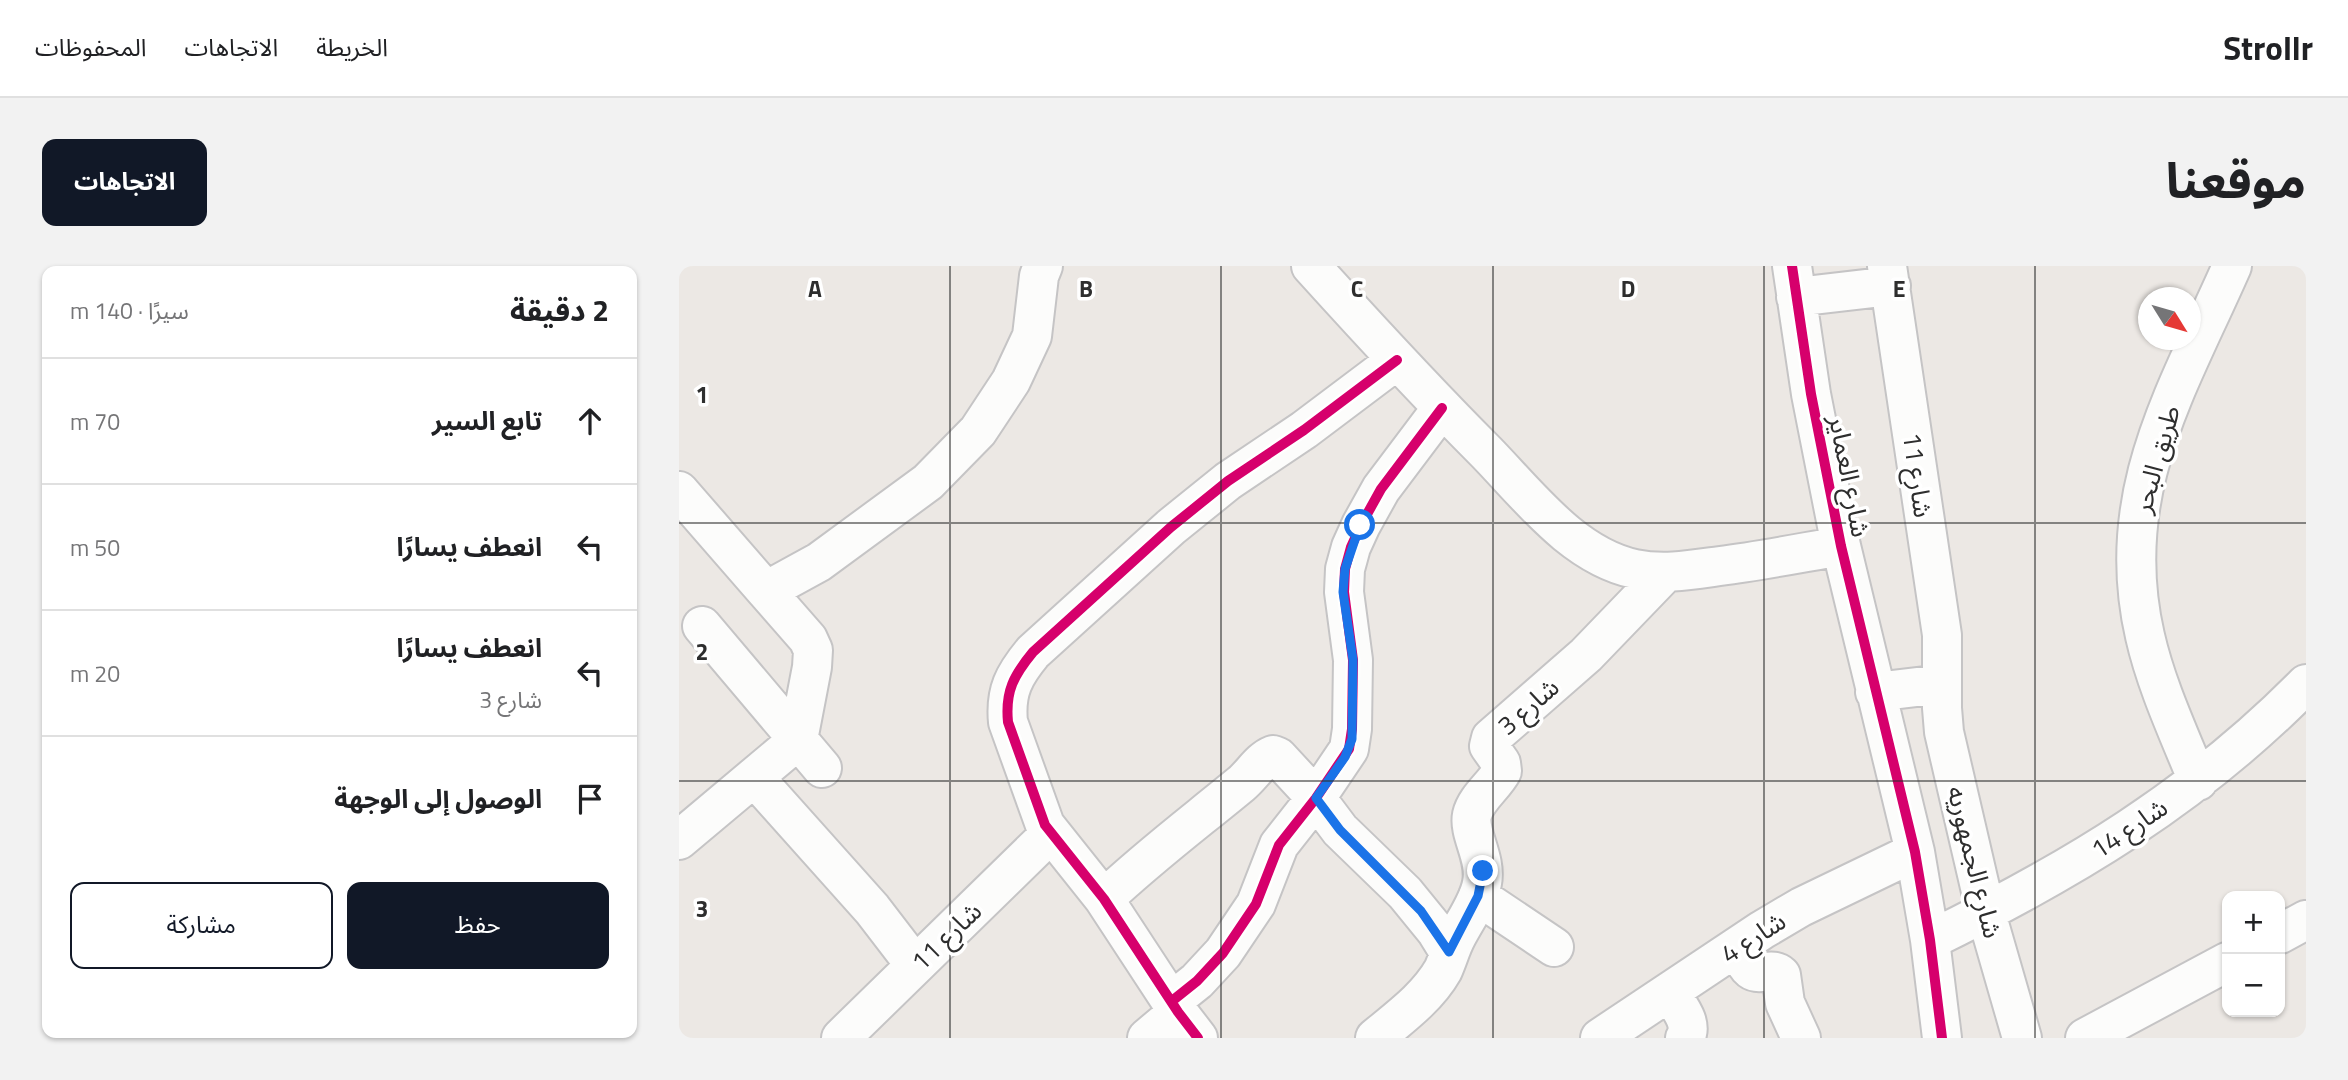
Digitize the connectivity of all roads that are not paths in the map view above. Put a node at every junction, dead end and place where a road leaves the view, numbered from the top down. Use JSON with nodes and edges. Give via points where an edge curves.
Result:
{"nodes":[{"id":1,"x":1043,"y":266,"type":"edge"},
{"id":2,"x":1311,"y":266,"type":"edge"},
{"id":3,"x":2232,"y":266,"type":"edge"},
{"id":4,"x":1889,"y":276,"type":"edge"},
{"id":5,"x":1794,"y":281,"type":"edge"},
{"id":6,"x":1397,"y":360,"type":"junction"},
{"id":7,"x":1442,"y":408,"type":"junction"},
{"id":8,"x":679,"y":491,"type":"edge"},
{"id":9,"x":1841,"y":546,"type":"junction"},
{"id":10,"x":1666,"y":572,"type":"junction"},
{"id":11,"x":766,"y":591,"type":"junction"},
{"id":12,"x":702,"y":626,"type":"dead end"},
{"id":13,"x":1942,"y":684,"type":"junction"},
{"id":14,"x":2306,"y":684,"type":"edge"},
{"id":15,"x":1875,"y":692,"type":"junction"},
{"id":16,"x":810,"y":754,"type":"junction"},
{"id":17,"x":754,"y":777,"type":"junction"},
{"id":18,"x":2198,"y":781,"type":"junction"},
{"id":19,"x":1316,"y":798,"type":"junction"},
{"id":20,"x":1051,"y":833,"type":"junction"},
{"id":21,"x":679,"y":840,"type":"edge"},
{"id":22,"x":1915,"y":852,"type":"junction"},
{"id":23,"x":1478,"y":896,"type":"junction"},
{"id":24,"x":1104,"y":899,"type":"junction"},
{"id":25,"x":1986,"y":913,"type":"junction"},
{"id":26,"x":2306,"y":920,"type":"edge"},
{"id":27,"x":2285,"y":931,"type":"edge"},
{"id":28,"x":1930,"y":940,"type":"junction"},
{"id":29,"x":1554,"y":947,"type":"dead end"},
{"id":30,"x":1737,"y":947,"type":"junction"},
{"id":31,"x":1449,"y":952,"type":"junction"},
{"id":32,"x":915,"y":965,"type":"junction"},
{"id":33,"x":2222,"y":965,"type":"edge"},
{"id":34,"x":1670,"y":992,"type":"junction"},
{"id":35,"x":1183,"y":1017,"type":"edge"},
{"id":36,"x":841,"y":1038,"type":"edge"},
{"id":37,"x":1147,"y":1038,"type":"edge"},
{"id":38,"x":1375,"y":1038,"type":"edge"},
{"id":39,"x":1600,"y":1038,"type":"edge"},
{"id":40,"x":1685,"y":1038,"type":"edge"},
{"id":41,"x":1801,"y":1038,"type":"edge"},
{"id":42,"x":1942,"y":1038,"type":"edge"},
{"id":43,"x":2022,"y":1038,"type":"edge"},
{"id":44,"x":2085,"y":1038,"type":"edge"}],
"edges":[{"from":1,"to":11,"type":"street","via":[[1032,336],[1011,381],[978,431],[928,482],[819,562]]},
{"from":2,"to":6,"type":"street"},
{"from":3,"to":18,"type":"street","name":"طريق البحر","via":[[2154,444],[2138,521],[2136,573],[2145,638]]},
{"from":4,"to":5,"type":"street"},
{"from":4,"to":13,"type":"street","name":"شارع 11","via":[[1942,635]]},
{"from":5,"to":9,"type":"street","name":"شارع العماير"},
{"from":6,"to":7,"type":"street"},
{"from":6,"to":20,"type":"street","via":[[1171,527],[1020,669],[1011,686],[1008,722]]},
{"from":7,"to":10,"type":"street","via":[[1577,541],[1634,569]]},
{"from":7,"to":19,"type":"street","via":[[1381,489],[1351,547],[1343,592],[1353,660],[1352,739]]},
{"from":8,"to":11,"type":"street"},
{"from":9,"to":10,"type":"street"},
{"from":9,"to":15,"type":"street","name":"شارع العماير"},
{"from":10,"to":23,"type":"street","name":"شارع 3","via":[[1586,655],[1491,738],[1489,746],[1502,767],[1472,814],[1483,871]]},
{"from":11,"to":16,"type":"street","via":[[813,650]]},
{"from":12,"to":16,"type":"street"},
{"from":13,"to":15,"type":"street"},
{"from":13,"to":25,"type":"street","name":"شارع الجمهوريه","via":[[1944,732]]},
{"from":14,"to":18,"type":"street","name":"شارع 14"},
{"from":15,"to":22,"type":"street","name":"شارع العماير"},
{"from":16,"to":17,"type":"street"},
{"from":17,"to":21,"type":"street"},
{"from":17,"to":32,"type":"street","via":[[864,899]]},
{"from":18,"to":25,"type":"street","name":"شارع 14","via":[[2096,851]]},
{"from":19,"to":24,"type":"street","via":[[1279,757],[1266,757],[1244,782]]},
{"from":19,"to":31,"type":"street","via":[[1340,830],[1421,911]]},
{"from":19,"to":35,"type":"street","via":[[1279,845],[1256,904],[1223,953],[1197,981]]},
{"from":20,"to":24,"type":"street"},
{"from":20,"to":32,"type":"street","name":"شارع 11"},
{"from":22,"to":28,"type":"street","name":"شارع العماير"},
{"from":22,"to":30,"type":"street","name":"شارع 4","via":[[1801,907]]},
{"from":23,"to":29,"type":"street"},
{"from":23,"to":31,"type":"street","name":"شارع 3"},
{"from":24,"to":35,"type":"street"},
{"from":25,"to":28,"type":"street","name":"شارع 14"},
{"from":25,"to":43,"type":"street","name":"شارع الجمهوريه"},
{"from":26,"to":27,"type":"street"},
{"from":28,"to":42,"type":"street","name":"شارع العماير"},
{"from":30,"to":34,"type":"street","name":"شارع 4"},
{"from":30,"to":41,"type":"street","via":[[1752,971],[1772,970],[1781,975],[1785,1003]]},
{"from":31,"to":38,"type":"street","name":"شارع 3","via":[[1434,982]]},
{"from":32,"to":36,"type":"street","name":"شارع 11"},
{"from":33,"to":44,"type":"street"},
{"from":34,"to":39,"type":"street","name":"شارع 4"},
{"from":34,"to":40,"type":"street","via":[[1688,1024]]},
{"from":35,"to":37,"type":"street"}]}
